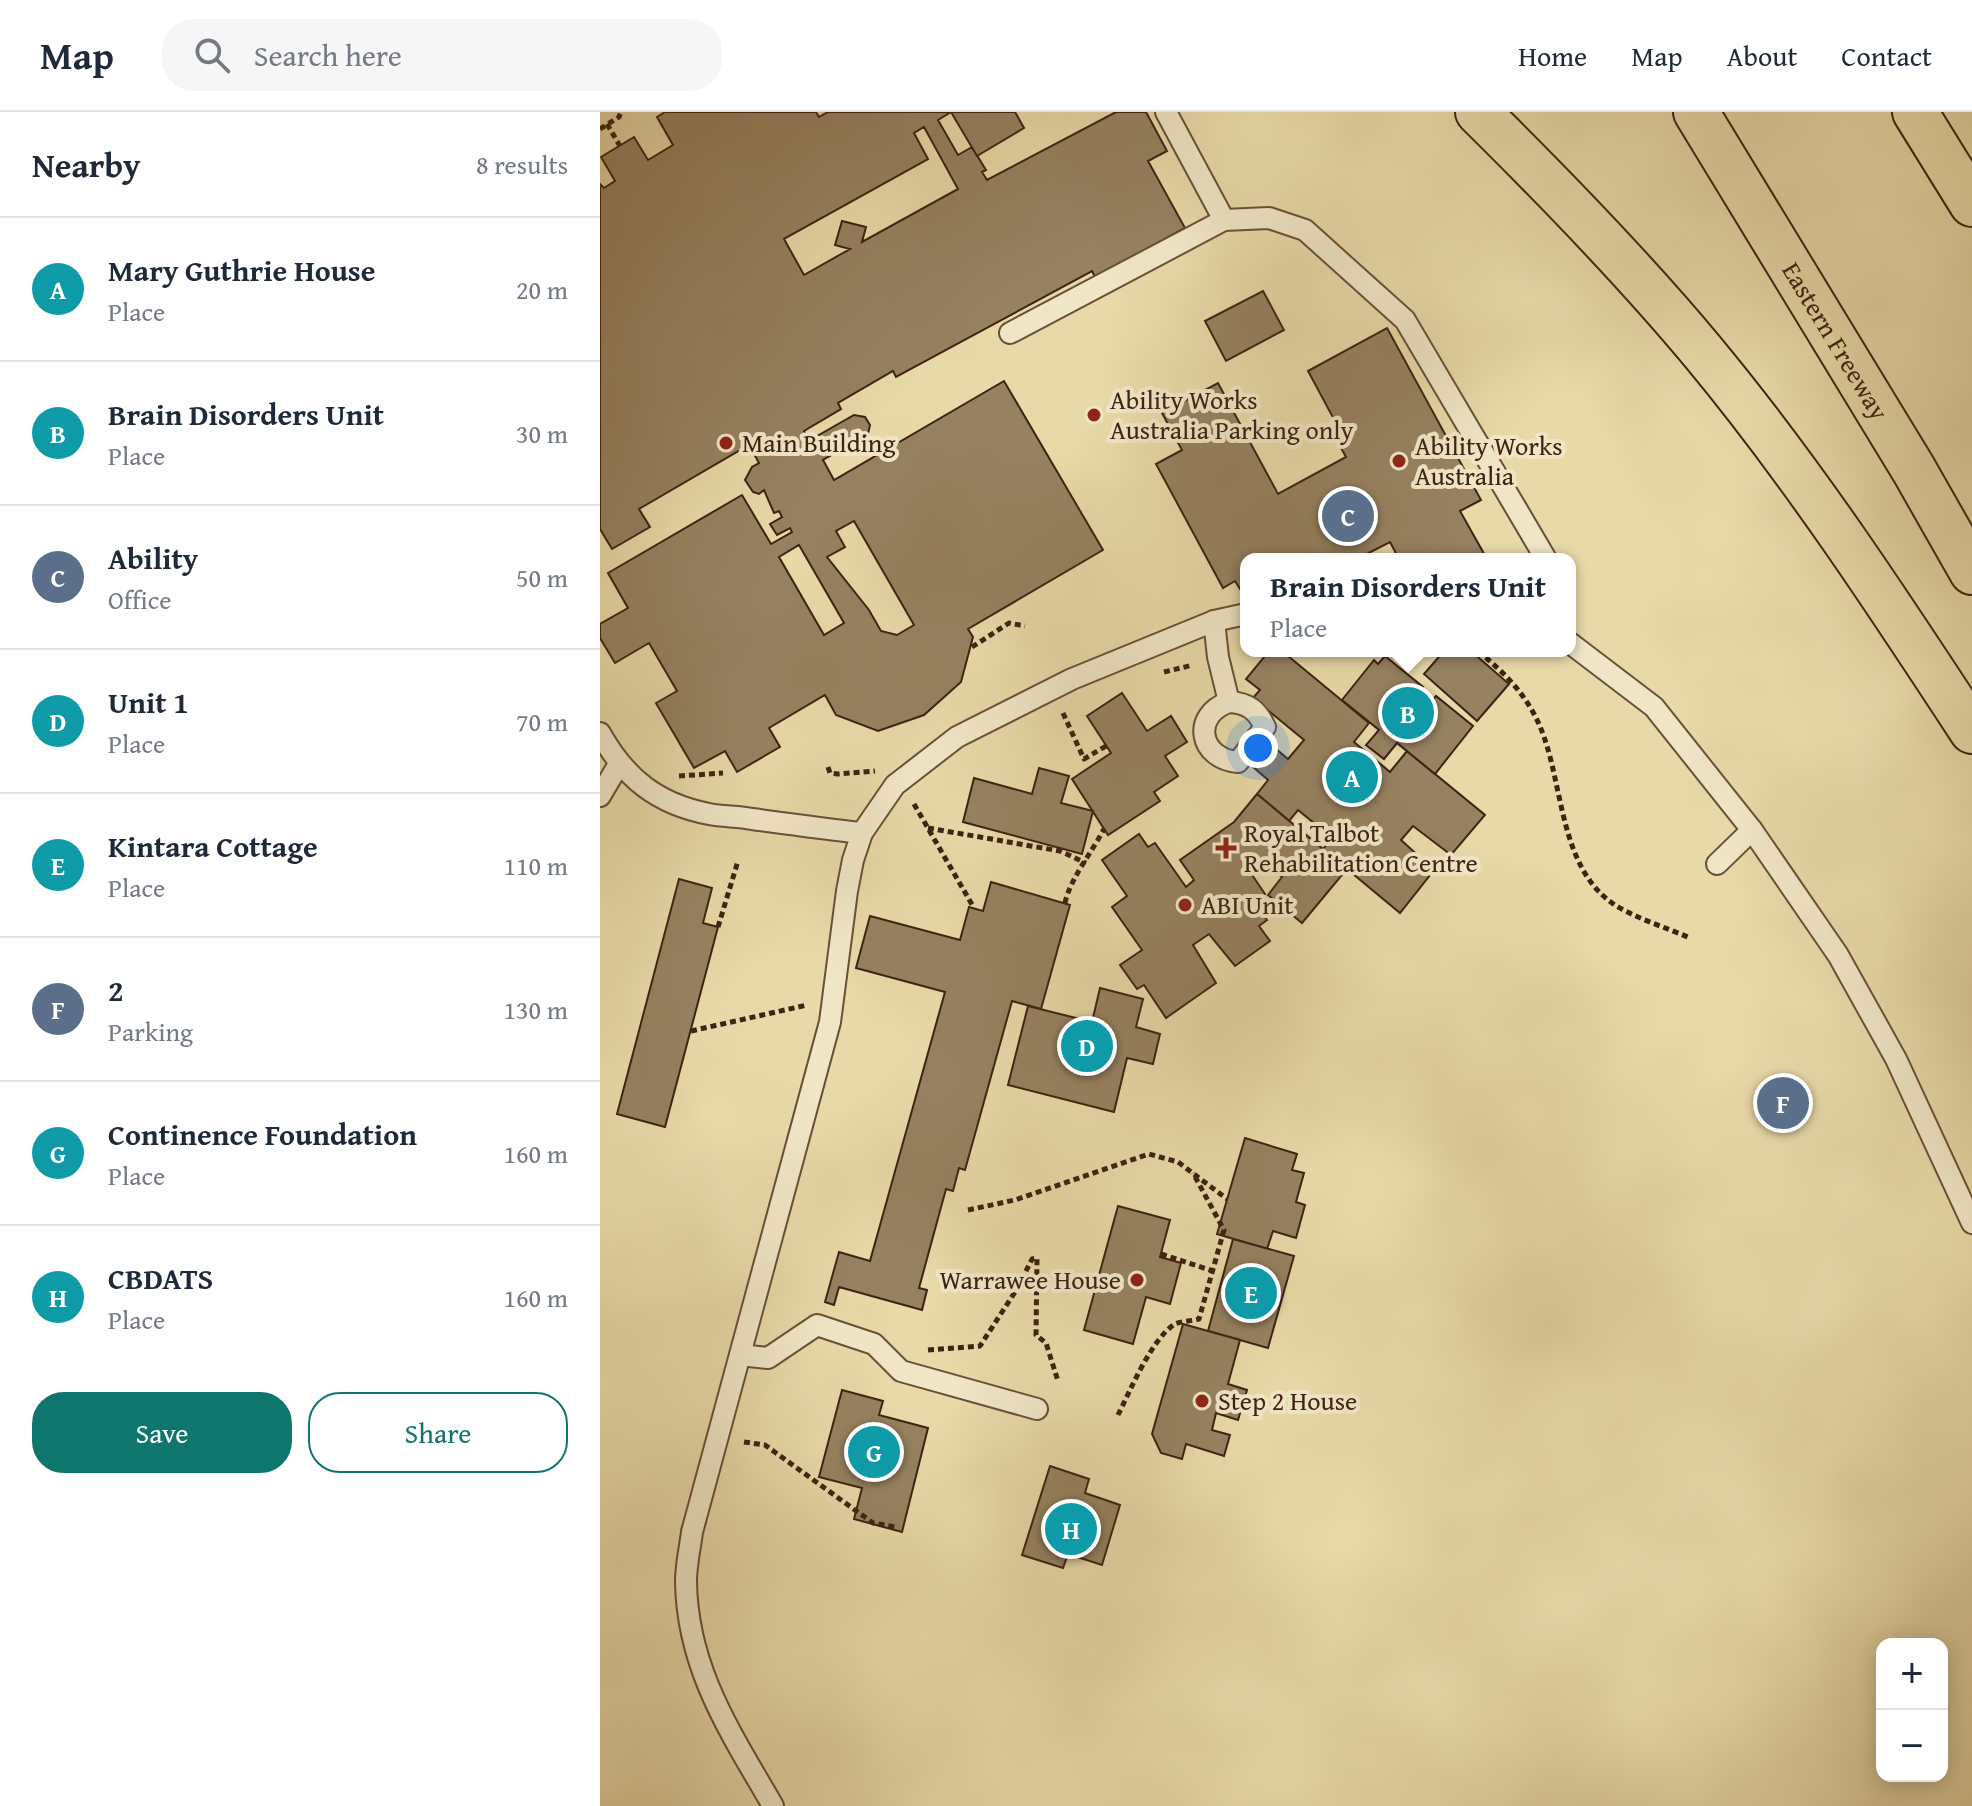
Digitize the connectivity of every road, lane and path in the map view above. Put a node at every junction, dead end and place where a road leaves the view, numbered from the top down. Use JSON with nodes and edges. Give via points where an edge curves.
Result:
{"nodes":[{"id":1,"x":621,"y":112,"type":"edge"},
{"id":2,"x":1166,"y":112,"type":"edge"},
{"id":3,"x":1478,"y":112,"type":"edge"},
{"id":4,"x":1696,"y":112,"type":"edge"},
{"id":5,"x":1915,"y":112,"type":"edge"},
{"id":6,"x":607,"y":124,"type":"junction"},
{"id":7,"x":600,"y":129,"type":"edge"},
{"id":8,"x":620,"y":146,"type":"dead end"},
{"id":9,"x":1972,"y":204,"type":"edge"},
{"id":10,"x":1224,"y":220,"type":"junction"},
{"id":11,"x":1010,"y":333,"type":"dead end"},
{"id":12,"x":1542,"y":553,"type":"edge"},
{"id":13,"x":1972,"y":572,"type":"edge"},
{"id":14,"x":1240,"y":615,"type":"edge"},
{"id":15,"x":1214,"y":621,"type":"junction"},
{"id":16,"x":1025,"y":626,"type":"dead end"},
{"id":17,"x":972,"y":647,"type":"dead end"},
{"id":18,"x":1576,"y":648,"type":"edge"},
{"id":19,"x":1485,"y":657,"type":"edge"},
{"id":20,"x":1229,"y":702,"type":"dead end"},
{"id":21,"x":1062,"y":713,"type":"dead end"},
{"id":22,"x":1972,"y":731,"type":"edge"},
{"id":23,"x":600,"y":733,"type":"edge"},
{"id":24,"x":1106,"y":746,"type":"dead end"},
{"id":25,"x":619,"y":764,"type":"junction"},
{"id":26,"x":828,"y":767,"type":"dead end"},
{"id":27,"x":883,"y":775,"type":"dead end"},
{"id":28,"x":600,"y":796,"type":"edge"},
{"id":29,"x":912,"y":799,"type":"dead end"},
{"id":30,"x":928,"y":828,"type":"junction"},
{"id":31,"x":1104,"y":829,"type":"dead end"},
{"id":32,"x":1752,"y":830,"type":"junction"},
{"id":33,"x":862,"y":833,"type":"junction"},
{"id":34,"x":738,"y":861,"type":"dead end"},
{"id":35,"x":1086,"y":863,"type":"junction"},
{"id":36,"x":1717,"y":864,"type":"dead end"},
{"id":37,"x":1065,"y":903,"type":"dead end"},
{"id":38,"x":974,"y":908,"type":"dead end"},
{"id":39,"x":718,"y":927,"type":"dead end"},
{"id":40,"x":1690,"y":938,"type":"dead end"},
{"id":41,"x":834,"y":999,"type":"junction"},
{"id":42,"x":691,"y":1031,"type":"dead end"},
{"id":43,"x":1193,"y":1173,"type":"junction"},
{"id":44,"x":1227,"y":1199,"type":"dead end"},
{"id":45,"x":968,"y":1210,"type":"dead end"},
{"id":46,"x":1972,"y":1223,"type":"edge"},
{"id":47,"x":1161,"y":1254,"type":"dead end"},
{"id":48,"x":1213,"y":1271,"type":"junction"},
{"id":49,"x":914,"y":1351,"type":"dead end"},
{"id":50,"x":740,"y":1355,"type":"junction"},
{"id":51,"x":1058,"y":1381,"type":"dead end"},
{"id":52,"x":1037,"y":1409,"type":"dead end"},
{"id":53,"x":1118,"y":1415,"type":"dead end"},
{"id":54,"x":734,"y":1447,"type":"dead end"},
{"id":55,"x":895,"y":1527,"type":"dead end"},
{"id":56,"x":773,"y":1806,"type":"edge"}],
"edges":[{"from":1,"to":6,"type":"path"},
{"from":2,"to":10,"type":"lane"},
{"from":3,"to":22,"type":"highway","via":[[1702,351],[1836,529]]},
{"from":4,"to":13,"type":"highway","name":"Eastern Freeway"},
{"from":5,"to":9,"type":"highway"},
{"from":6,"to":7,"type":"path"},
{"from":6,"to":8,"type":"path"},
{"from":10,"to":11,"type":"lane"},
{"from":10,"to":12,"type":"lane","via":[[1269,218],[1305,230],[1405,320]]},
{"from":14,"to":15,"type":"lane"},
{"from":15,"to":20,"type":"lane"},
{"from":15,"to":33,"type":"lane","via":[[1072,679],[957,737],[895,785]]},
{"from":16,"to":17,"type":"path","via":[[1009,623]]},
{"from":18,"to":32,"type":"lane","via":[[1654,707]]},
{"from":19,"to":40,"type":"path","via":[[1509,677],[1536,716],[1560,805],[1586,873],[1612,903]]},
{"from":21,"to":24,"type":"path","via":[[1084,759]]},
{"from":23,"to":25,"type":"lane"},
{"from":25,"to":28,"type":"lane"},
{"from":25,"to":33,"type":"lane","via":[[634,780],[680,806]]},
{"from":26,"to":27,"type":"path","via":[[830,773]]},
{"from":29,"to":30,"type":"path"},
{"from":30,"to":35,"type":"path","via":[[1060,851]]},
{"from":30,"to":38,"type":"path"},
{"from":31,"to":35,"type":"path"},
{"from":32,"to":36,"type":"lane"},
{"from":32,"to":46,"type":"lane","via":[[1838,955],[1896,1059]]},
{"from":33,"to":41,"type":"lane","via":[[847,891]]},
{"from":34,"to":39,"type":"path"},
{"from":35,"to":37,"type":"path","via":[[1068,886]]},
{"from":41,"to":42,"type":"path"},
{"from":41,"to":50,"type":"lane"},
{"from":43,"to":44,"type":"path"},
{"from":43,"to":45,"type":"path","via":[[1178,1162],[1149,1154],[1015,1200]]},
{"from":43,"to":48,"type":"path","via":[[1224,1230]]},
{"from":47,"to":48,"type":"path"},
{"from":48,"to":53,"type":"path","via":[[1199,1319],[1175,1324],[1162,1337]]},
{"from":49,"to":51,"type":"path","via":[[980,1346],[1037,1258],[1036,1335],[1046,1343]]},
{"from":50,"to":52,"type":"lane","via":[[768,1358],[817,1325],[874,1344],[901,1371]]},
{"from":50,"to":56,"type":"lane","via":[[692,1532],[686,1579],[689,1620],[703,1678]]},
{"from":54,"to":55,"type":"path","via":[[750,1441],[765,1445],[873,1523]]}]}
